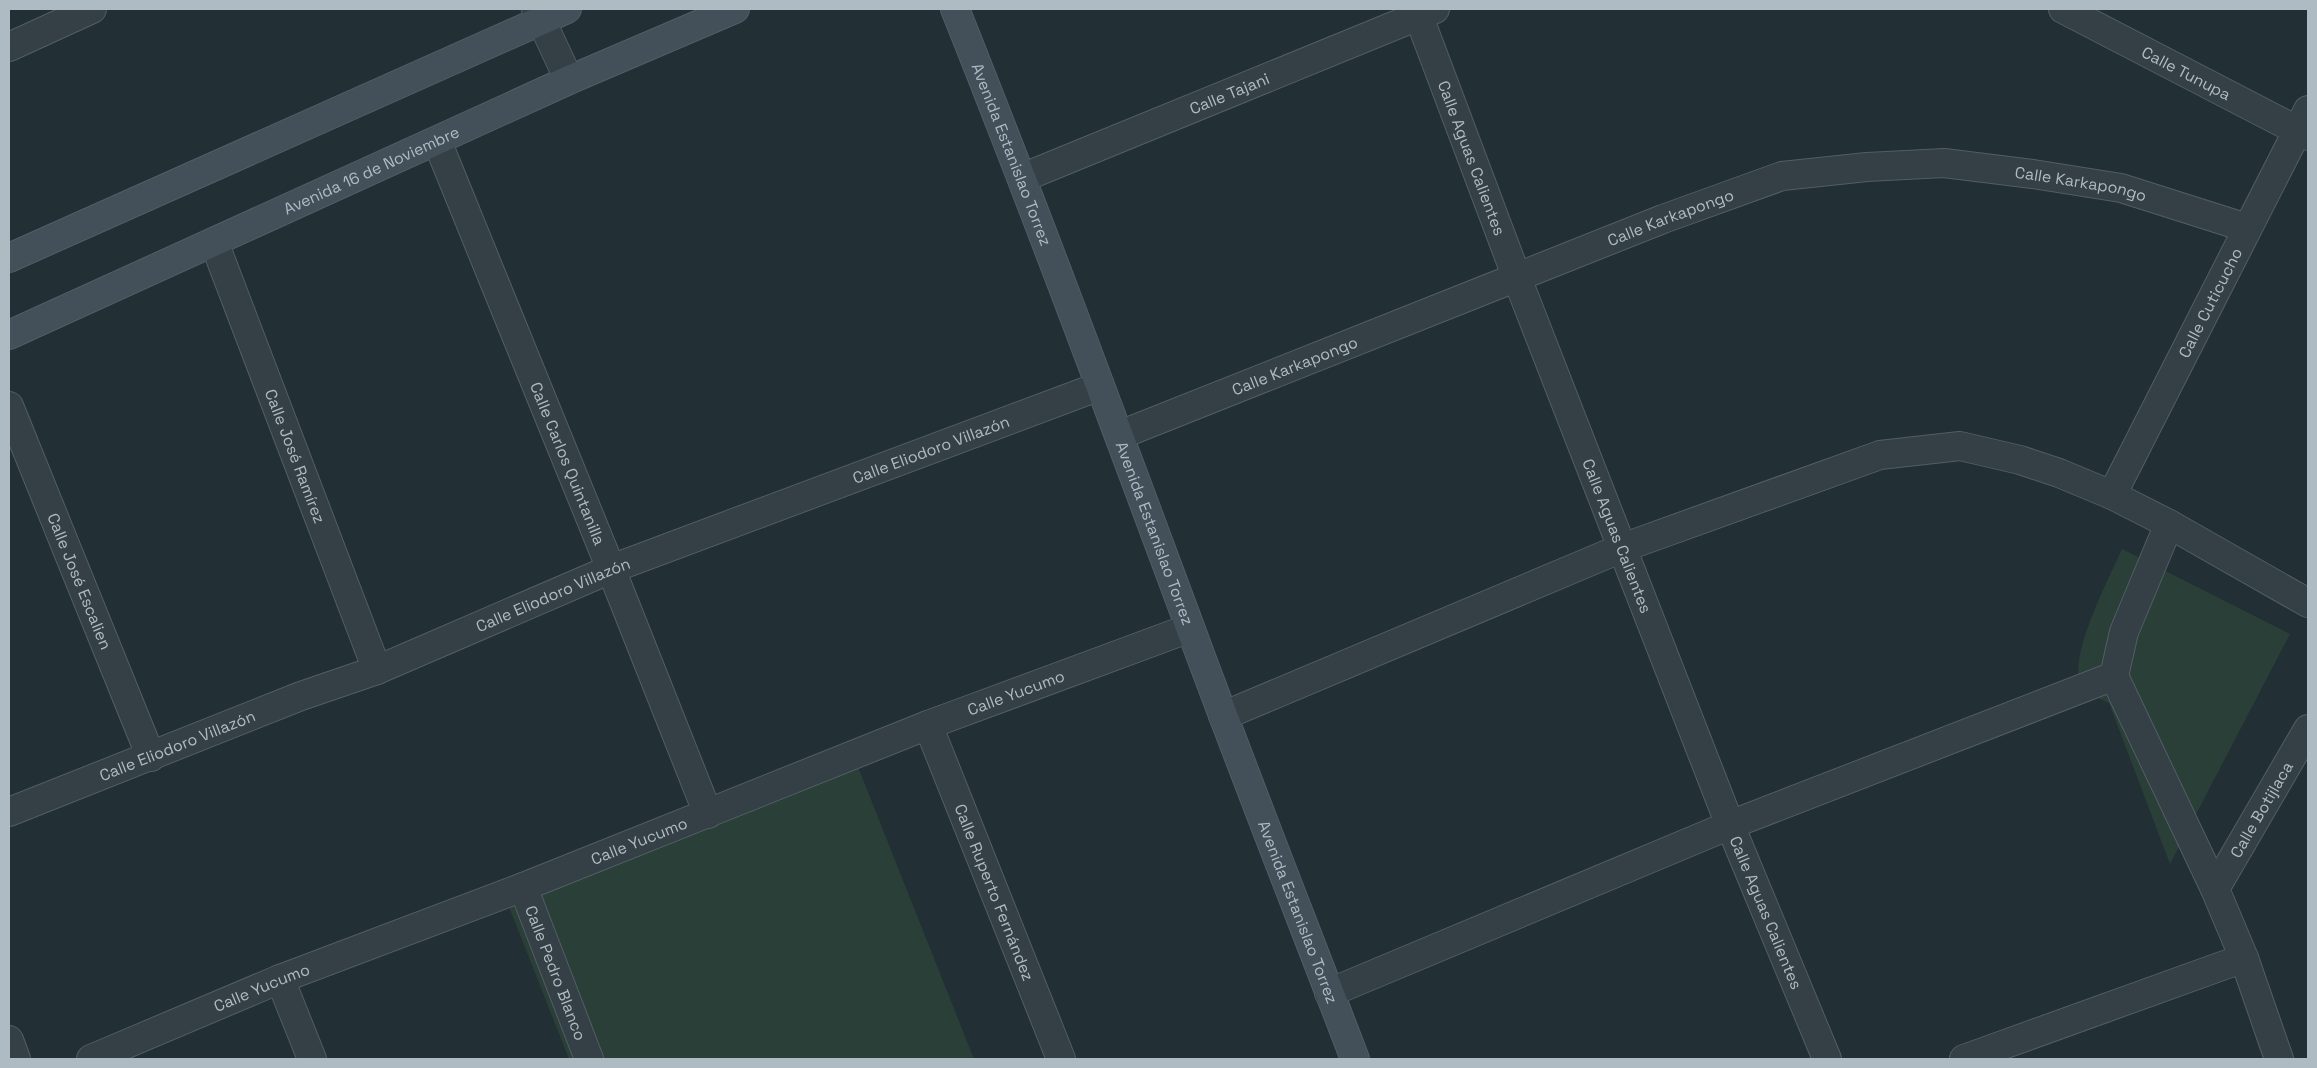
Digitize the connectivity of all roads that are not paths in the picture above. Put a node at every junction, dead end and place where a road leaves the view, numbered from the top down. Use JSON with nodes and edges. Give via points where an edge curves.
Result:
{"nodes":[{"id":1,"x":92,"y":9,"type":"edge"},
{"id":2,"x":567,"y":9,"type":"edge"},
{"id":3,"x":735,"y":9,"type":"edge"},
{"id":4,"x":955,"y":9,"type":"edge"},
{"id":5,"x":2063,"y":9,"type":"edge"},
{"id":6,"x":1423,"y":11,"type":"edge"},
{"id":7,"x":539,"y":15,"type":"edge"},
{"id":8,"x":9,"y":46,"type":"edge"},
{"id":9,"x":569,"y":80,"type":"junction"},
{"id":10,"x":2305,"y":126,"type":"edge"},
{"id":11,"x":437,"y":141,"type":"junction"},
{"id":12,"x":1022,"y":178,"type":"junction"},
{"id":13,"x":2247,"y":228,"type":"junction"},
{"id":14,"x":214,"y":242,"type":"junction"},
{"id":15,"x":9,"y":258,"type":"edge"},
{"id":16,"x":1517,"y":278,"type":"junction"},
{"id":17,"x":9,"y":335,"type":"edge"},
{"id":18,"x":1100,"y":386,"type":"junction"},
{"id":19,"x":9,"y":406,"type":"edge"},
{"id":20,"x":1120,"y":436,"type":"junction"},
{"id":21,"x":2112,"y":496,"type":"junction"},
{"id":22,"x":2168,"y":524,"type":"junction"},
{"id":23,"x":1622,"y":548,"type":"junction"},
{"id":24,"x":611,"y":569,"type":"junction"},
{"id":25,"x":2308,"y":603,"type":"edge"},
{"id":26,"x":1190,"y":628,"type":"junction"},
{"id":27,"x":377,"y":670,"type":"junction"},
{"id":28,"x":2114,"y":676,"type":"junction"},
{"id":29,"x":1224,"y":716,"type":"junction"},
{"id":30,"x":928,"y":725,"type":"junction"},
{"id":31,"x":2308,"y":729,"type":"edge"},
{"id":32,"x":151,"y":757,"type":"junction"},
{"id":33,"x":9,"y":812,"type":"edge"},
{"id":34,"x":708,"y":814,"type":"junction"},
{"id":35,"x":1730,"y":825,"type":"junction"},
{"id":36,"x":523,"y":887,"type":"junction"},
{"id":37,"x":2215,"y":889,"type":"junction"},
{"id":38,"x":2244,"y":958,"type":"junction"},
{"id":39,"x":280,"y":978,"type":"junction"},
{"id":40,"x":1329,"y":993,"type":"junction"},
{"id":41,"x":9,"y":1040,"type":"edge"},
{"id":42,"x":16,"y":1059,"type":"edge"},
{"id":43,"x":91,"y":1059,"type":"edge"},
{"id":44,"x":312,"y":1059,"type":"edge"},
{"id":45,"x":590,"y":1059,"type":"edge"},
{"id":46,"x":1061,"y":1059,"type":"edge"},
{"id":47,"x":1355,"y":1059,"type":"edge"},
{"id":48,"x":1826,"y":1059,"type":"edge"},
{"id":49,"x":1964,"y":1059,"type":"edge"},
{"id":50,"x":2279,"y":1059,"type":"edge"}],
"edges":[{"from":1,"to":8,"type":"street"},
{"from":2,"to":7,"type":"street"},
{"from":3,"to":9,"type":"street","name":"Avenida 16 de Noviembre"},
{"from":4,"to":12,"type":"street","name":"Avenida Estanislao Torrez"},
{"from":5,"to":10,"type":"street","name":"Calle Tunupa"},
{"from":6,"to":12,"type":"street","name":"Calle Tajani"},
{"from":6,"to":16,"type":"street","name":"Calle Aguas Calientes"},
{"from":7,"to":9,"type":"street"},
{"from":7,"to":15,"type":"street"},
{"from":9,"to":11,"type":"street","name":"Avenida 16 de Noviembre"},
{"from":10,"to":13,"type":"street","name":"Calle Cuticucho"},
{"from":11,"to":14,"type":"street","name":"Avenida 16 de Noviembre"},
{"from":11,"to":24,"type":"street","name":"Calle Carlos Quintanilla"},
{"from":12,"to":18,"type":"street","name":"Avenida Estanislao Torrez"},
{"from":13,"to":16,"type":"street","name":"Calle Karkapongo","via":[[2121,188],[2062,178],[1944,163],[1867,168],[1782,176],[1663,219]]},
{"from":13,"to":21,"type":"street","name":"Calle Cuticucho"},
{"from":14,"to":17,"type":"street","name":"Avenida 16 de Noviembre"},
{"from":14,"to":27,"type":"street","name":"Calle José Ramírez"},
{"from":16,"to":20,"type":"street","name":"Calle Karkapongo"},
{"from":16,"to":23,"type":"street","name":"Calle Aguas Calientes"},
{"from":18,"to":20,"type":"street","name":"Avenida Estanislao Torrez"},
{"from":18,"to":24,"type":"street","name":"Calle Eliodoro Villazón"},
{"from":19,"to":32,"type":"street","name":"Calle José Escalien"},
{"from":20,"to":26,"type":"street","name":"Avenida Estanislao Torrez"},
{"from":21,"to":22,"type":"street"},
{"from":21,"to":23,"type":"street","via":[[2020,460],[1960,446],[1880,455]]},
{"from":22,"to":25,"type":"street"},
{"from":22,"to":28,"type":"street","via":[[2124,632]]},
{"from":23,"to":29,"type":"street"},
{"from":23,"to":35,"type":"street","name":"Calle Aguas Calientes"},
{"from":24,"to":27,"type":"street","name":"Calle Eliodoro Villazón"},
{"from":24,"to":34,"type":"street","name":"Calle Carlos Quintanilla"},
{"from":26,"to":29,"type":"street","name":"Avenida Estanislao Torrez"},
{"from":26,"to":30,"type":"street","name":"Calle Yucumo"},
{"from":27,"to":32,"type":"street","name":"Calle Eliodoro Villazón","via":[[301,696]]},
{"from":28,"to":35,"type":"street"},
{"from":28,"to":37,"type":"street"},
{"from":29,"to":40,"type":"street","name":"Avenida Estanislao Torrez"},
{"from":30,"to":34,"type":"street","name":"Calle Yucumo"},
{"from":30,"to":46,"type":"street","name":"Calle Ruperto Fernández"},
{"from":31,"to":37,"type":"street","name":"Calle Botijlaca"},
{"from":32,"to":33,"type":"street","name":"Calle Eliodoro Villazón"},
{"from":34,"to":36,"type":"street","name":"Calle Yucumo"},
{"from":35,"to":40,"type":"street"},
{"from":35,"to":48,"type":"street","name":"Calle Aguas Calientes"},
{"from":36,"to":39,"type":"street","name":"Calle Yucumo"},
{"from":36,"to":45,"type":"street","name":"Calle Pedro Blanco"},
{"from":37,"to":38,"type":"street"},
{"from":38,"to":49,"type":"street"},
{"from":38,"to":50,"type":"street"},
{"from":39,"to":43,"type":"street","name":"Calle Yucumo"},
{"from":39,"to":44,"type":"street"},
{"from":40,"to":47,"type":"street","name":"Avenida Estanislao Torrez"},
{"from":41,"to":42,"type":"street"}]}
